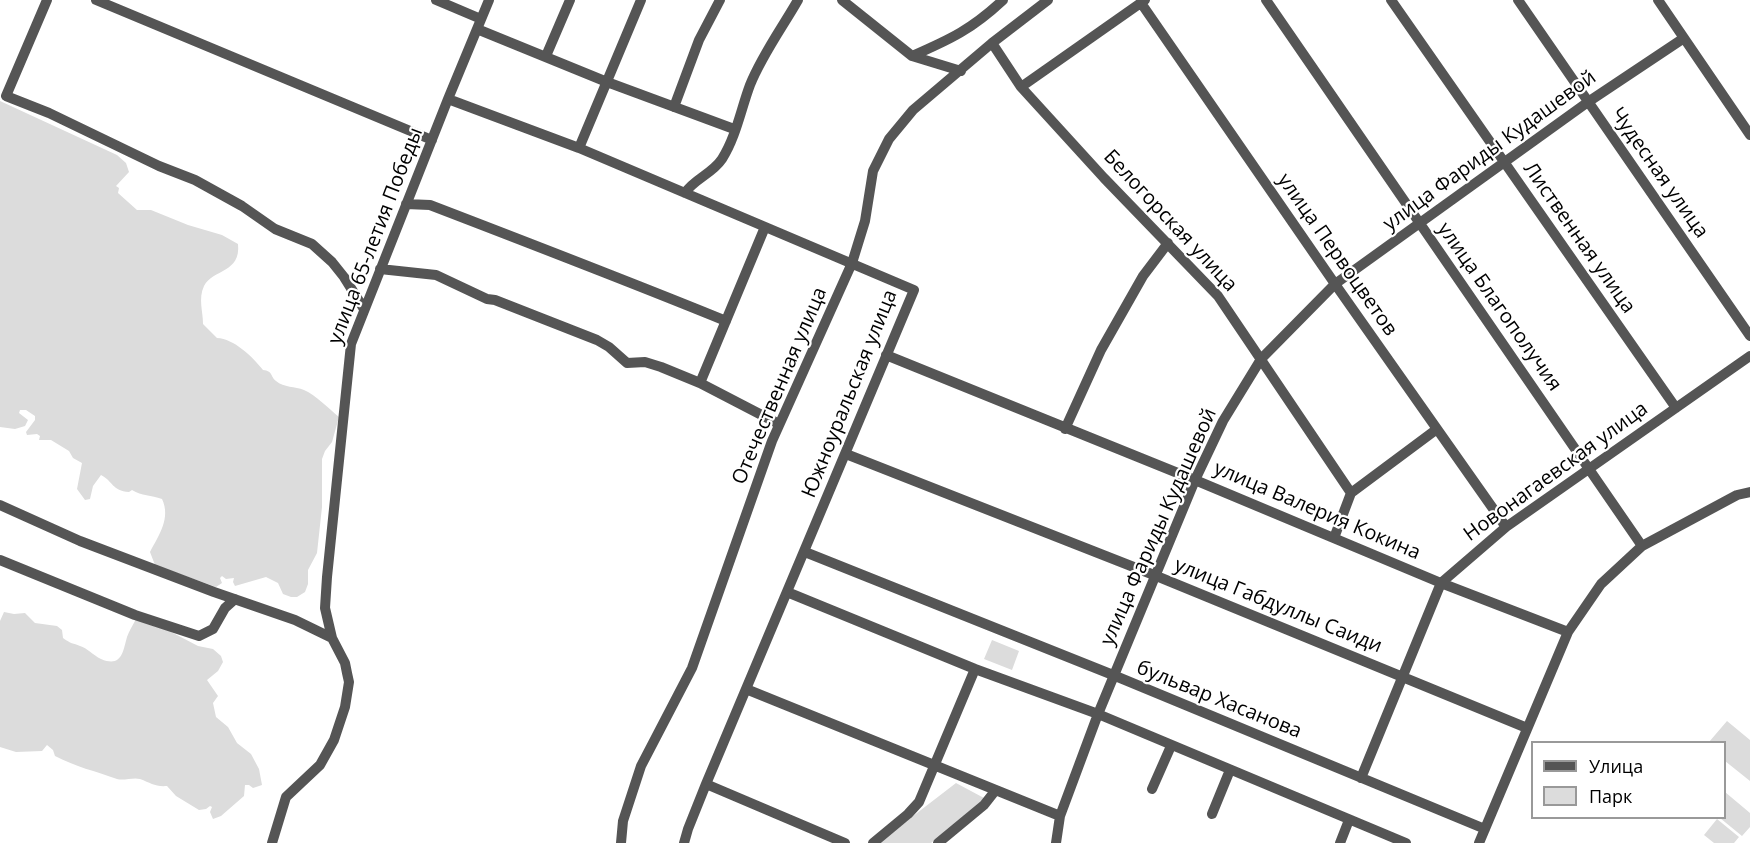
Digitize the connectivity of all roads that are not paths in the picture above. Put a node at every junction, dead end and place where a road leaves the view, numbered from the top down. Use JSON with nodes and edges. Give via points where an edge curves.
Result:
{"nodes":[{"id":1,"x":47,"y":0,"type":"edge"},
{"id":2,"x":96,"y":0,"type":"edge"},
{"id":3,"x":435,"y":0,"type":"edge"},
{"id":4,"x":489,"y":0,"type":"edge"},
{"id":5,"x":570,"y":0,"type":"edge"},
{"id":6,"x":641,"y":0,"type":"edge"},
{"id":7,"x":720,"y":0,"type":"edge"},
{"id":8,"x":798,"y":0,"type":"edge"},
{"id":9,"x":842,"y":0,"type":"edge"},
{"id":10,"x":1003,"y":0,"type":"edge"},
{"id":11,"x":1048,"y":0,"type":"edge"},
{"id":12,"x":1266,"y":0,"type":"edge"},
{"id":13,"x":1391,"y":0,"type":"edge"},
{"id":14,"x":1518,"y":0,"type":"edge"},
{"id":15,"x":1658,"y":0,"type":"edge"},
{"id":16,"x":1143,"y":1,"type":"edge"},
{"id":17,"x":479,"y":24,"type":"junction"},
{"id":18,"x":1684,"y":38,"type":"junction"},
{"id":19,"x":992,"y":43,"type":"junction"},
{"id":20,"x":546,"y":56,"type":"junction"},
{"id":21,"x":912,"y":56,"type":"junction"},
{"id":22,"x":961,"y":71,"type":"junction"},
{"id":23,"x":607,"y":82,"type":"junction"},
{"id":24,"x":1021,"y":87,"type":"junction"},
{"id":25,"x":448,"y":99,"type":"junction"},
{"id":26,"x":1588,"y":102,"type":"junction"},
{"id":27,"x":674,"y":107,"type":"junction"},
{"id":28,"x":734,"y":129,"type":"junction"},
{"id":29,"x":1750,"y":135,"type":"edge"},
{"id":30,"x":432,"y":140,"type":"junction"},
{"id":31,"x":579,"y":148,"type":"junction"},
{"id":32,"x":1504,"y":163,"type":"junction"},
{"id":33,"x":685,"y":194,"type":"junction"},
{"id":34,"x":406,"y":204,"type":"junction"},
{"id":35,"x":1420,"y":224,"type":"junction"},
{"id":36,"x":765,"y":227,"type":"junction"},
{"id":37,"x":1168,"y":243,"type":"junction"},
{"id":38,"x":852,"y":263,"type":"junction"},
{"id":39,"x":380,"y":269,"type":"junction"},
{"id":40,"x":1335,"y":284,"type":"junction"},
{"id":41,"x":364,"y":309,"type":"junction"},
{"id":42,"x":726,"y":321,"type":"junction"},
{"id":43,"x":1750,"y":336,"type":"edge"},
{"id":44,"x":885,"y":355,"type":"junction"},
{"id":45,"x":1750,"y":356,"type":"edge"},
{"id":46,"x":1261,"y":359,"type":"junction"},
{"id":47,"x":700,"y":383,"type":"junction"},
{"id":48,"x":1676,"y":408,"type":"junction"},
{"id":49,"x":779,"y":424,"type":"junction"},
{"id":50,"x":1065,"y":429,"type":"junction"},
{"id":51,"x":1437,"y":429,"type":"junction"},
{"id":52,"x":846,"y":454,"type":"junction"},
{"id":53,"x":1589,"y":469,"type":"junction"},
{"id":54,"x":1195,"y":480,"type":"junction"},
{"id":55,"x":1750,"y":492,"type":"edge"},
{"id":56,"x":1351,"y":493,"type":"junction"},
{"id":57,"x":0,"y":505,"type":"edge"},
{"id":58,"x":1506,"y":527,"type":"junction"},
{"id":59,"x":1334,"y":538,"type":"junction"},
{"id":60,"x":1642,"y":546,"type":"junction"},
{"id":61,"x":804,"y":552,"type":"junction"},
{"id":62,"x":0,"y":560,"type":"edge"},
{"id":63,"x":1154,"y":575,"type":"junction"},
{"id":64,"x":1441,"y":582,"type":"junction"},
{"id":65,"x":787,"y":592,"type":"junction"},
{"id":66,"x":235,"y":599,"type":"junction"},
{"id":67,"x":1568,"y":632,"type":"junction"},
{"id":68,"x":332,"y":638,"type":"junction"},
{"id":69,"x":975,"y":669,"type":"junction"},
{"id":70,"x":1113,"y":675,"type":"junction"},
{"id":71,"x":1402,"y":677,"type":"junction"},
{"id":72,"x":746,"y":689,"type":"junction"},
{"id":73,"x":1098,"y":714,"type":"junction"},
{"id":74,"x":1527,"y":728,"type":"junction"},
{"id":75,"x":1171,"y":746,"type":"junction"},
{"id":76,"x":934,"y":766,"type":"junction"},
{"id":77,"x":1230,"y":770,"type":"junction"},
{"id":78,"x":1361,"y":778,"type":"junction"},
{"id":79,"x":706,"y":784,"type":"junction"},
{"id":80,"x":1152,"y":789,"type":"dead end"},
{"id":81,"x":995,"y":791,"type":"junction"},
{"id":82,"x":1212,"y":814,"type":"dead end"},
{"id":83,"x":1060,"y":816,"type":"junction"},
{"id":84,"x":1349,"y":820,"type":"junction"},
{"id":85,"x":1485,"y":829,"type":"junction"},
{"id":86,"x":272,"y":843,"type":"edge"},
{"id":87,"x":621,"y":843,"type":"edge"},
{"id":88,"x":684,"y":843,"type":"edge"},
{"id":89,"x":845,"y":843,"type":"edge"},
{"id":90,"x":873,"y":843,"type":"edge"},
{"id":91,"x":938,"y":843,"type":"edge"},
{"id":92,"x":1056,"y":843,"type":"edge"},
{"id":93,"x":1341,"y":843,"type":"edge"},
{"id":94,"x":1406,"y":843,"type":"edge"},
{"id":95,"x":1479,"y":843,"type":"edge"}],
"edges":[{"from":1,"to":41,"type":"street","via":[[6,96],[195,180],[275,229],[312,244],[344,277]]},
{"from":2,"to":30,"type":"street"},
{"from":3,"to":17,"type":"street"},
{"from":4,"to":17,"type":"street","name":"улица 65-летия Победы"},
{"from":5,"to":20,"type":"street"},
{"from":6,"to":23,"type":"street"},
{"from":7,"to":27,"type":"street","via":[[699,40]]},
{"from":8,"to":28,"type":"street","via":[[751,83]]},
{"from":9,"to":21,"type":"street"},
{"from":10,"to":21,"type":"street","via":[[956,37]]},
{"from":11,"to":19,"type":"street","name":"Отечественная улица"},
{"from":12,"to":35,"type":"street","name":"улица Благополучия"},
{"from":13,"to":32,"type":"street","name":"Лиственная улица"},
{"from":14,"to":26,"type":"street","name":"Чудесная улица"},
{"from":15,"to":18,"type":"street"},
{"from":16,"to":24,"type":"street"},
{"from":16,"to":40,"type":"street","name":"улица Первоцветов"},
{"from":17,"to":20,"type":"street"},
{"from":17,"to":25,"type":"street","name":"улица 65-летия Победы"},
{"from":18,"to":26,"type":"street","name":"улица Фариды Кудашевой"},
{"from":18,"to":29,"type":"street"},
{"from":19,"to":22,"type":"street","name":"Отечественная улица"},
{"from":19,"to":24,"type":"street","name":"Белогорская улица"},
{"from":20,"to":23,"type":"street"},
{"from":21,"to":22,"type":"street"},
{"from":22,"to":38,"type":"street","name":"Отечественная улица","via":[[913,110],[889,139],[873,171],[865,221]]},
{"from":23,"to":27,"type":"street"},
{"from":23,"to":31,"type":"street"},
{"from":24,"to":37,"type":"street","name":"Белогорская улица"},
{"from":25,"to":30,"type":"street","name":"улица 65-летия Победы"},
{"from":25,"to":31,"type":"street","name":"Южноуральская улица"},
{"from":26,"to":32,"type":"street","name":"улица Фариды Кудашевой"},
{"from":26,"to":43,"type":"street","name":"Чудесная улица"},
{"from":27,"to":28,"type":"street"},
{"from":28,"to":33,"type":"street","via":[[714,169],[690,185]]},
{"from":30,"to":34,"type":"street","name":"улица 65-летия Победы"},
{"from":31,"to":33,"type":"street","name":"Южноуральская улица"},
{"from":32,"to":35,"type":"street","name":"улица Фариды Кудашевой"},
{"from":32,"to":48,"type":"street","name":"Лиственная улица"},
{"from":33,"to":36,"type":"street","name":"Южноуральская улица"},
{"from":34,"to":39,"type":"street","name":"улица 65-летия Победы"},
{"from":34,"to":42,"type":"street","via":[[430,205]]},
{"from":35,"to":40,"type":"street","name":"улица Фариды Кудашевой"},
{"from":35,"to":53,"type":"street","name":"улица Благополучия"},
{"from":36,"to":38,"type":"street","name":"Южноуральская улица"},
{"from":36,"to":42,"type":"street"},
{"from":37,"to":46,"type":"street","name":"Белогорская улица","via":[[1218,296]]},
{"from":37,"to":50,"type":"street","via":[[1143,276],[1101,350]]},
{"from":38,"to":44,"type":"street","name":"Южноуральская улица","via":[[914,290]]},
{"from":38,"to":49,"type":"street","name":"Отечественная улица"},
{"from":39,"to":41,"type":"street","name":"улица 65-летия Победы"},
{"from":39,"to":47,"type":"street","via":[[436,275],[487,299],[597,340],[627,363],[645,362]]},
{"from":40,"to":46,"type":"street","name":"улица Фариды Кудашевой"},
{"from":40,"to":51,"type":"street","name":"улица Первоцветов"},
{"from":41,"to":68,"type":"street","name":"улица 65-летия Победы","via":[[351,344],[327,577],[325,608]]},
{"from":42,"to":47,"type":"street"},
{"from":44,"to":50,"type":"street","name":"улица Валерия Кокина"},
{"from":44,"to":52,"type":"street","name":"Южноуральская улица"},
{"from":45,"to":48,"type":"street","name":"Новонагаевская улица"},
{"from":46,"to":54,"type":"street","name":"улица Фариды Кудашевой","via":[[1223,421]]},
{"from":46,"to":56,"type":"street","name":"Белогорская улица"},
{"from":47,"to":49,"type":"street"},
{"from":48,"to":53,"type":"street","name":"Новонагаевская улица"},
{"from":49,"to":87,"type":"street","name":"Отечественная улица","via":[[692,668],[641,766],[623,821]]},
{"from":50,"to":54,"type":"street","name":"улица Валерия Кокина"},
{"from":51,"to":56,"type":"street"},
{"from":51,"to":58,"type":"street","name":"улица Первоцветов"},
{"from":52,"to":61,"type":"street","name":"Южноуральская улица"},
{"from":52,"to":63,"type":"street","name":"улица Габдуллы Саиди"},
{"from":53,"to":58,"type":"street","name":"Новонагаевская улица"},
{"from":53,"to":60,"type":"street","name":"улица Благополучия"},
{"from":54,"to":59,"type":"street","name":"улица Валерия Кокина"},
{"from":54,"to":63,"type":"street","name":"улица Фариды Кудашевой"},
{"from":55,"to":60,"type":"street","via":[[1737,495]]},
{"from":56,"to":59,"type":"street"},
{"from":57,"to":66,"type":"street","via":[[80,541]]},
{"from":58,"to":64,"type":"street","name":"Новонагаевская улица"},
{"from":59,"to":64,"type":"street","name":"улица Валерия Кокина"},
{"from":60,"to":67,"type":"street","via":[[1601,584]]},
{"from":61,"to":65,"type":"street","name":"Южноуральская улица"},
{"from":61,"to":70,"type":"street","name":"бульвар Хасанова"},
{"from":62,"to":66,"type":"street","via":[[135,615],[200,636],[213,629]]},
{"from":63,"to":70,"type":"street","name":"улица Фариды Кудашевой"},
{"from":63,"to":71,"type":"street","name":"улица Габдуллы Саиди"},
{"from":64,"to":67,"type":"street","name":"улица Валерия Кокина"},
{"from":64,"to":71,"type":"street","name":"Новонагаевская улица"},
{"from":65,"to":69,"type":"street"},
{"from":65,"to":72,"type":"street","name":"Южноуральская улица"},
{"from":66,"to":68,"type":"street"},
{"from":67,"to":74,"type":"street"},
{"from":68,"to":86,"type":"street","name":"улица 65-летия Победы","via":[[345,663],[349,682],[345,707],[334,741],[320,765],[286,797]]},
{"from":69,"to":73,"type":"street"},
{"from":69,"to":76,"type":"street"},
{"from":70,"to":73,"type":"street","name":"улица Фариды Кудашевой"},
{"from":70,"to":78,"type":"street","name":"бульвар Хасанова"},
{"from":71,"to":74,"type":"street","name":"улица Габдуллы Саиди"},
{"from":71,"to":78,"type":"street","name":"Новонагаевская улица"},
{"from":72,"to":76,"type":"street"},
{"from":72,"to":79,"type":"street","name":"Южноуральская улица"},
{"from":73,"to":75,"type":"street"},
{"from":73,"to":83,"type":"street","name":"улица Фариды Кудашевой"},
{"from":74,"to":85,"type":"street"},
{"from":75,"to":77,"type":"street"},
{"from":75,"to":80,"type":"street"},
{"from":76,"to":81,"type":"street"},
{"from":76,"to":90,"type":"street","via":[[919,802]]},
{"from":77,"to":82,"type":"street"},
{"from":77,"to":84,"type":"street"},
{"from":78,"to":85,"type":"street","name":"бульвар Хасанова"},
{"from":79,"to":88,"type":"street","name":"Южноуральская улица"},
{"from":79,"to":89,"type":"street"},
{"from":81,"to":83,"type":"street"},
{"from":81,"to":91,"type":"street"},
{"from":83,"to":92,"type":"street","name":"улица Фариды Кудашевой"},
{"from":84,"to":93,"type":"street"},
{"from":84,"to":94,"type":"street"},
{"from":85,"to":95,"type":"street"}]}
